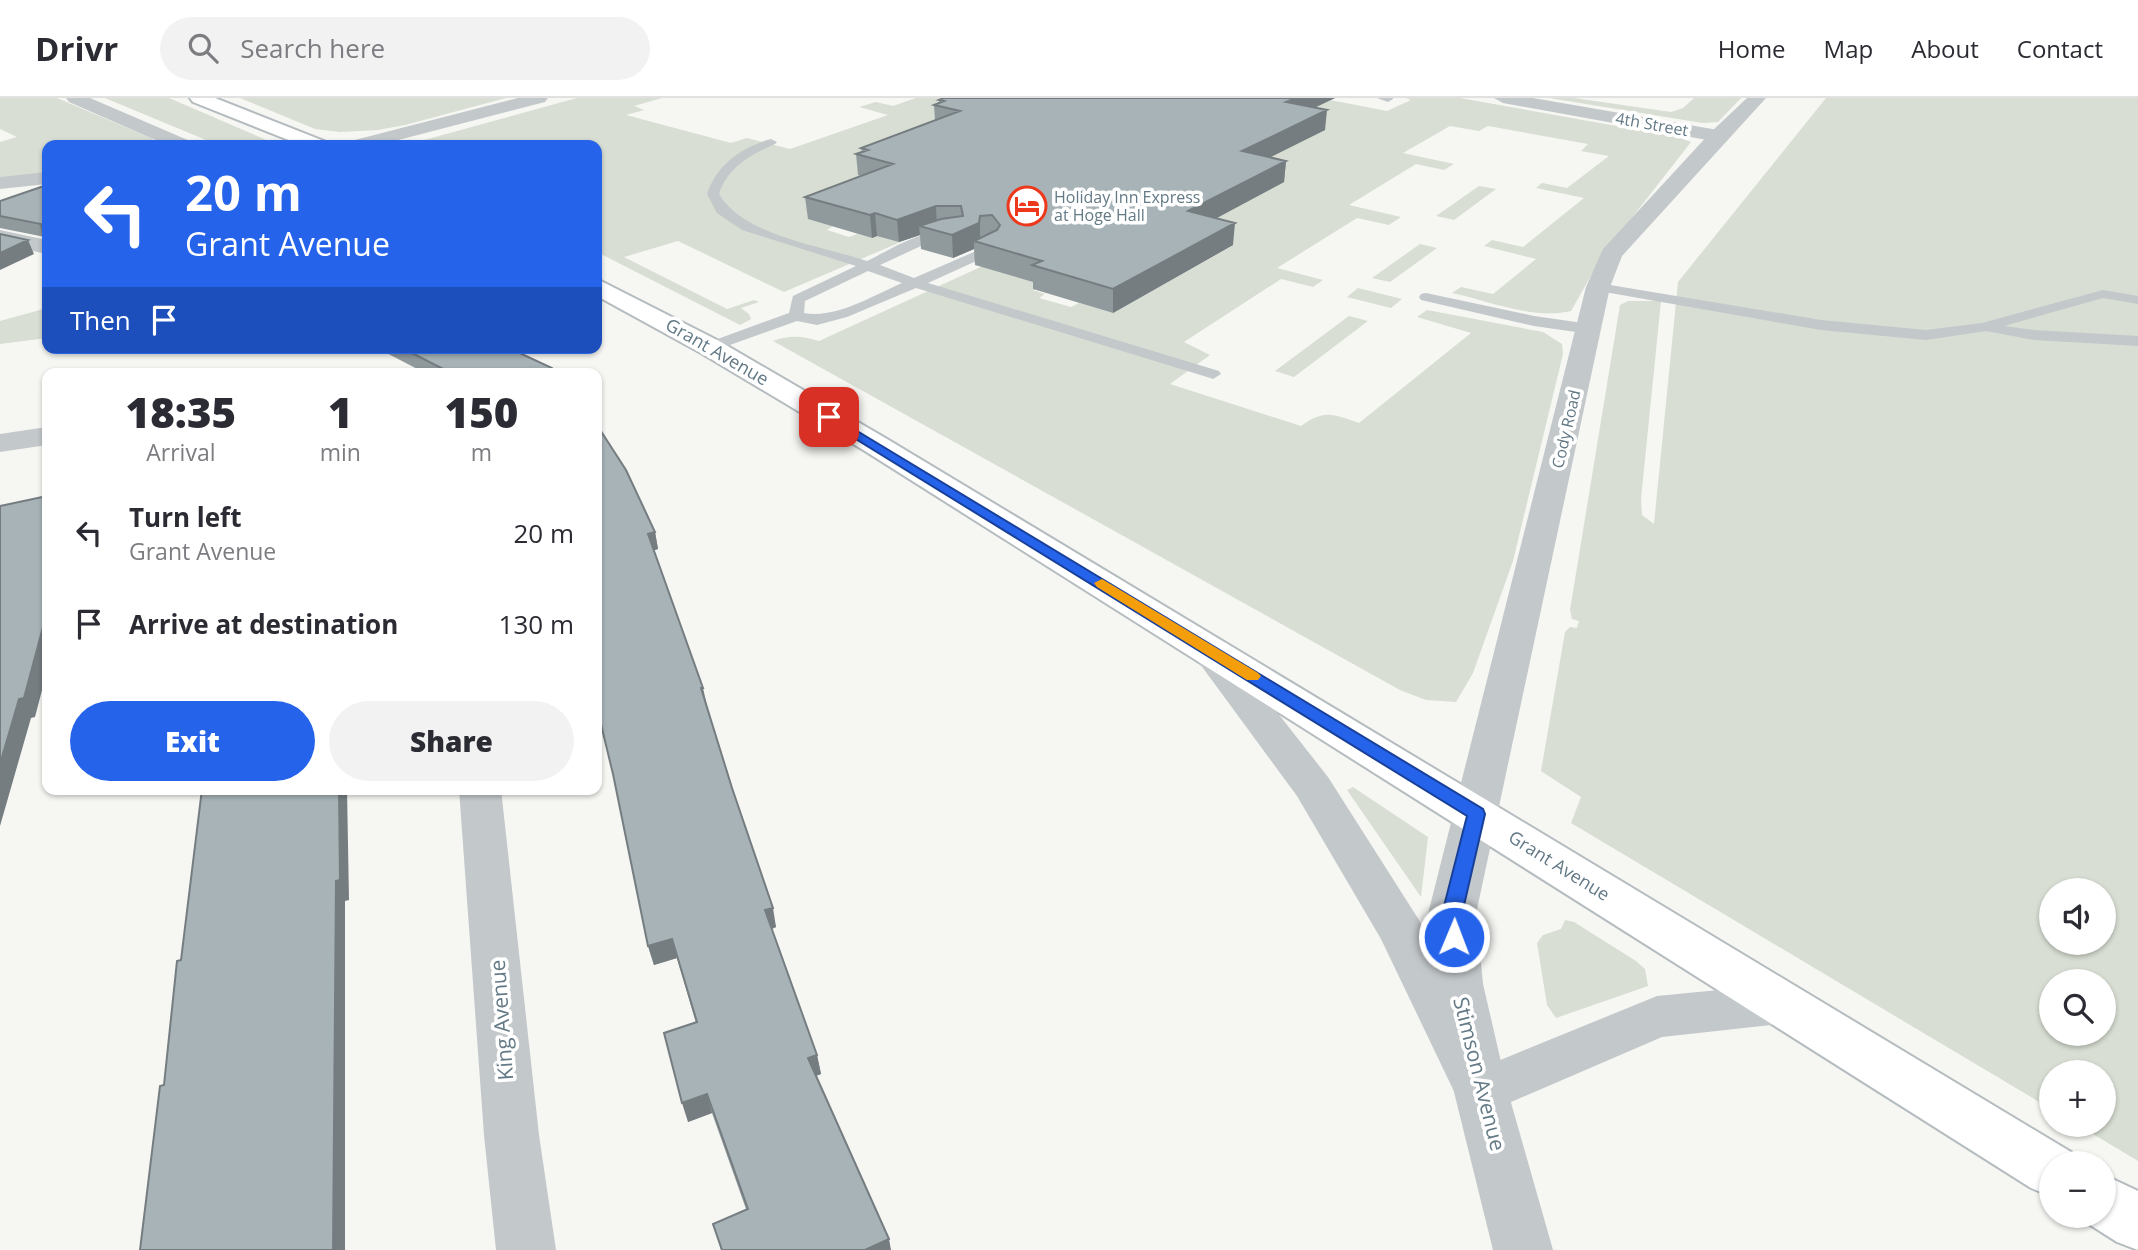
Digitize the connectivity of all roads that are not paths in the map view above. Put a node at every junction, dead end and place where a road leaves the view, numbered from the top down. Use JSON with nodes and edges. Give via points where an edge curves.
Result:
{"nodes":[{"id":1,"x":75,"y":98,"type":"edge"},
{"id":2,"x":199,"y":98,"type":"edge"},
{"id":3,"x":539,"y":98,"type":"edge"},
{"id":4,"x":1382,"y":98,"type":"edge"},
{"id":5,"x":1503,"y":98,"type":"edge"},
{"id":6,"x":1757,"y":98,"type":"edge"},
{"id":7,"x":1388,"y":99,"type":"edge"},
{"id":8,"x":1718,"y":136,"type":"junction"},
{"id":9,"x":172,"y":140,"type":"edge"},
{"id":10,"x":304,"y":140,"type":"edge"},
{"id":11,"x":377,"y":140,"type":"edge"},
{"id":12,"x":771,"y":142,"type":"dead end"},
{"id":13,"x":42,"y":179,"type":"edge"},
{"id":14,"x":0,"y":183,"type":"edge"},
{"id":15,"x":957,"y":234,"type":"edge"},
{"id":16,"x":0,"y":237,"type":"edge"},
{"id":17,"x":988,"y":243,"type":"edge"},
{"id":18,"x":42,"y":246,"type":"edge"},
{"id":19,"x":869,"y":267,"type":"junction"},
{"id":20,"x":914,"y":283,"type":"junction"},
{"id":21,"x":1598,"y":286,"type":"junction"},
{"id":22,"x":602,"y":289,"type":"edge"},
{"id":23,"x":1426,"y":297,"type":"dead end"},
{"id":24,"x":2138,"y":300,"type":"edge"},
{"id":25,"x":796,"y":316,"type":"junction"},
{"id":26,"x":1984,"y":327,"type":"junction"},
{"id":27,"x":1590,"y":329,"type":"junction"},
{"id":28,"x":2138,"y":341,"type":"edge"},
{"id":29,"x":710,"y":347,"type":"junction"},
{"id":30,"x":1213,"y":374,"type":"dead end"},
{"id":31,"x":42,"y":437,"type":"edge"},
{"id":32,"x":0,"y":443,"type":"edge"},
{"id":33,"x":1208,"y":649,"type":"junction"},
{"id":34,"x":481,"y":795,"type":"edge"},
{"id":35,"x":1476,"y":814,"type":"junction"},
{"id":36,"x":1781,"y":1004,"type":"junction"},
{"id":37,"x":1481,"y":1092,"type":"junction"},
{"id":38,"x":2039,"y":1163,"type":"edge"},
{"id":39,"x":2116,"y":1209,"type":"edge"},
{"id":40,"x":2138,"y":1223,"type":"edge"},
{"id":41,"x":526,"y":1250,"type":"edge"},
{"id":42,"x":1523,"y":1250,"type":"edge"}],
"edges":[{"from":1,"to":9,"type":"street"},
{"from":2,"to":10,"type":"main road"},
{"from":3,"to":11,"type":"street"},
{"from":4,"to":7,"type":"lane"},
{"from":5,"to":8,"type":"street","name":"4th Street"},
{"from":6,"to":8,"type":"street","name":"Cody Road"},
{"from":8,"to":21,"type":"street","name":"Cody Road","via":[[1611,254]]},
{"from":12,"to":19,"type":"lane","via":[[750,150],[720,174],[713,194],[722,210],[747,227]]},
{"from":13,"to":14,"type":"street"},
{"from":15,"to":19,"type":"lane","via":[[916,243]]},
{"from":16,"to":18,"type":"street"},
{"from":17,"to":20,"type":"lane","via":[[990,249],[972,260]]},
{"from":19,"to":20,"type":"lane"},
{"from":19,"to":25,"type":"lane","via":[[798,299]]},
{"from":20,"to":25,"type":"lane","via":[[842,314],[817,320]]},
{"from":20,"to":30,"type":"lane"},
{"from":21,"to":26,"type":"lane","via":[[1886,333],[1926,335]]},
{"from":21,"to":27,"type":"street","name":"Cody Road"},
{"from":22,"to":29,"type":"main road","name":"Grant Avenue"},
{"from":23,"to":27,"type":"lane"},
{"from":24,"to":26,"type":"lane","via":[[2103,294]]},
{"from":25,"to":29,"type":"lane"},
{"from":26,"to":28,"type":"lane"},
{"from":27,"to":35,"type":"street","name":"Cody Road"},
{"from":29,"to":33,"type":"main road","name":"Grant Avenue"},
{"from":31,"to":32,"type":"street"},
{"from":33,"to":35,"type":"main road","name":"Grant Avenue"},
{"from":33,"to":37,"type":"street","via":[[1313,787],[1402,933]]},
{"from":34,"to":41,"type":"street","name":"King Avenue","via":[[503,1058]]},
{"from":35,"to":36,"type":"main road","name":"Grant Avenue"},
{"from":35,"to":37,"type":"street","name":"Stimson Avenue","via":[[1452,914],[1458,984]]},
{"from":36,"to":37,"type":"street","via":[[1657,1017]]},
{"from":36,"to":38,"type":"main road","name":"Grant Avenue"},
{"from":37,"to":42,"type":"street","name":"Stimson Avenue"},
{"from":39,"to":40,"type":"main road"}]}
